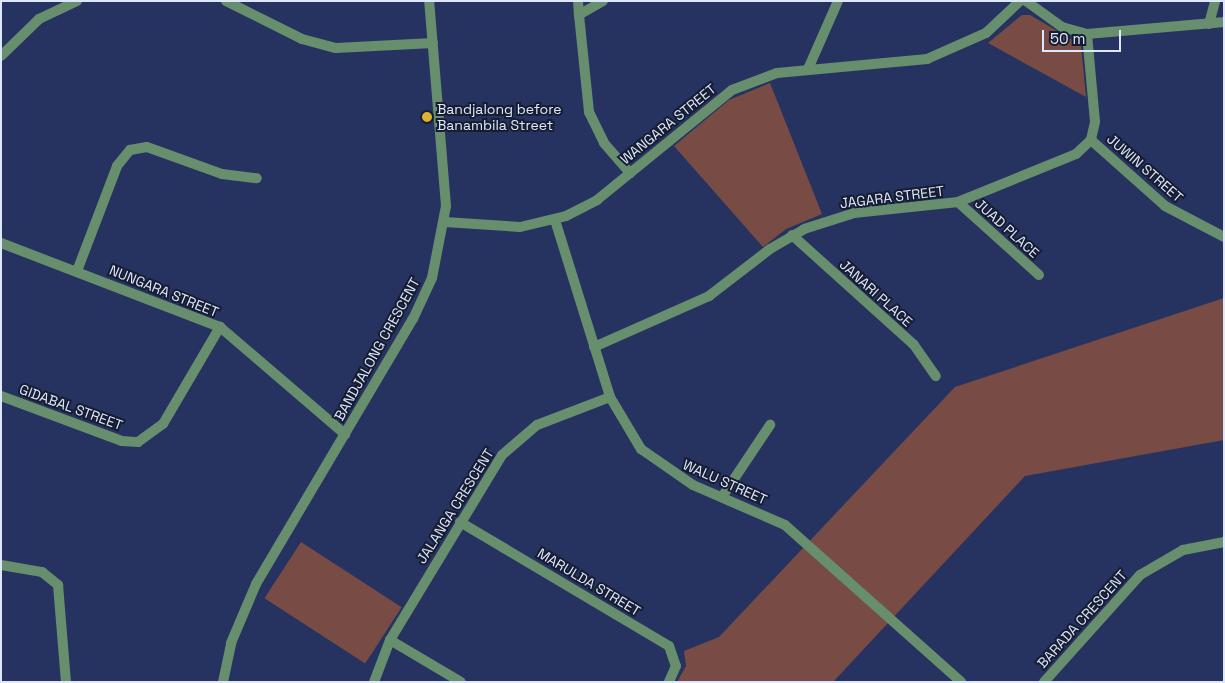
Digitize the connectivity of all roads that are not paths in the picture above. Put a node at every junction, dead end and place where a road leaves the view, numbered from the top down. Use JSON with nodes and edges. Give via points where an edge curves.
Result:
{"nodes":[{"id":1,"x":77,"y":1,"type":"edge"},
{"id":2,"x":226,"y":1,"type":"edge"},
{"id":3,"x":429,"y":1,"type":"edge"},
{"id":4,"x":578,"y":1,"type":"edge"},
{"id":5,"x":603,"y":1,"type":"edge"},
{"id":6,"x":838,"y":1,"type":"edge"},
{"id":7,"x":1020,"y":1,"type":"edge"},
{"id":8,"x":1026,"y":1,"type":"edge"},
{"id":9,"x":1215,"y":1,"type":"edge"},
{"id":10,"x":579,"y":15,"type":"junction"},
{"id":11,"x":1224,"y":22,"type":"edge"},
{"id":12,"x":1209,"y":24,"type":"junction"},
{"id":13,"x":1087,"y":34,"type":"junction"},
{"id":14,"x":433,"y":43,"type":"junction"},
{"id":15,"x":3,"y":51,"type":"edge"},
{"id":16,"x":808,"y":70,"type":"junction"},
{"id":17,"x":1092,"y":140,"type":"junction"},
{"id":18,"x":630,"y":173,"type":"junction"},
{"id":19,"x":257,"y":178,"type":"dead end"},
{"id":20,"x":958,"y":202,"type":"junction"},
{"id":21,"x":555,"y":220,"type":"junction"},
{"id":22,"x":445,"y":222,"type":"junction"},
{"id":23,"x":792,"y":235,"type":"junction"},
{"id":24,"x":1224,"y":237,"type":"edge"},
{"id":25,"x":1,"y":242,"type":"edge"},
{"id":26,"x":77,"y":271,"type":"junction"},
{"id":27,"x":1038,"y":275,"type":"dead end"},
{"id":28,"x":220,"y":328,"type":"junction"},
{"id":29,"x":594,"y":346,"type":"junction"},
{"id":30,"x":936,"y":376,"type":"dead end"},
{"id":31,"x":1,"y":396,"type":"edge"},
{"id":32,"x":610,"y":397,"type":"junction"},
{"id":33,"x":770,"y":425,"type":"dead end"},
{"id":34,"x":345,"y":434,"type":"junction"},
{"id":35,"x":722,"y":497,"type":"junction"},
{"id":36,"x":460,"y":522,"type":"junction"},
{"id":37,"x":1224,"y":542,"type":"edge"},
{"id":38,"x":1,"y":565,"type":"edge"},
{"id":39,"x":390,"y":640,"type":"junction"},
{"id":40,"x":1045,"y":681,"type":"edge"},
{"id":41,"x":66,"y":682,"type":"edge"},
{"id":42,"x":223,"y":682,"type":"edge"},
{"id":43,"x":374,"y":682,"type":"edge"},
{"id":44,"x":461,"y":682,"type":"edge"},
{"id":45,"x":669,"y":682,"type":"edge"},
{"id":46,"x":961,"y":682,"type":"edge"}],
"edges":[{"from":1,"to":15,"type":"street","via":[[39,19]]},
{"from":2,"to":14,"type":"street","via":[[302,39],[336,48]]},
{"from":3,"to":14,"type":"street","name":"BANDJALONG CRESCENT"},
{"from":4,"to":10,"type":"street"},
{"from":5,"to":10,"type":"street"},
{"from":6,"to":16,"type":"street"},
{"from":7,"to":16,"type":"street","name":"WANGARA STREET","via":[[986,33],[952,51],[902,63]]},
{"from":8,"to":13,"type":"street","via":[[1062,27]]},
{"from":9,"to":12,"type":"street"},
{"from":10,"to":18,"type":"street","via":[[589,112],[604,143]]},
{"from":11,"to":12,"type":"street"},
{"from":12,"to":13,"type":"street"},
{"from":13,"to":17,"type":"street","name":"JUWIN STREET","via":[[1095,122]]},
{"from":14,"to":22,"type":"street","name":"BANDJALONG CRESCENT"},
{"from":16,"to":18,"type":"street","name":"WANGARA STREET","via":[[754,80],[722,96]]},
{"from":17,"to":20,"type":"street","name":"JAGARA STREET","via":[[1076,154]]},
{"from":17,"to":24,"type":"street","name":"JUWIN STREET","via":[[1165,206]]},
{"from":18,"to":21,"type":"street","name":"WANGARA STREET","via":[[597,200]]},
{"from":19,"to":26,"type":"street","via":[[222,174],[147,147],[130,150],[117,166]]},
{"from":20,"to":23,"type":"street","name":"JAGARA STREET","via":[[854,213]]},
{"from":20,"to":27,"type":"street","name":"JUAD PLACE"},
{"from":21,"to":22,"type":"street","name":"WANGARA STREET","via":[[498,227]]},
{"from":21,"to":29,"type":"street","name":"WALU STREET"},
{"from":22,"to":34,"type":"street","name":"BANDJALONG CRESCENT","via":[[426,292]]},
{"from":23,"to":29,"type":"street","name":"JAGARA STREET","via":[[709,296]]},
{"from":23,"to":30,"type":"street","name":"JANARI PLACE","via":[[914,345]]},
{"from":25,"to":26,"type":"street","name":"NUNGARA STREET"},
{"from":26,"to":28,"type":"street","name":"NUNGARA STREET"},
{"from":28,"to":31,"type":"street","name":"GIDABAL STREET","via":[[162,424],[138,442],[122,441]]},
{"from":28,"to":34,"type":"street","name":"NUNGARA STREET"},
{"from":29,"to":32,"type":"street","name":"WALU STREET"},
{"from":32,"to":35,"type":"street","name":"WALU STREET","via":[[626,430],[650,458],[670,473]]},
{"from":32,"to":36,"type":"street","name":"JALANGA CRESCENT","via":[[559,414],[518,439],[497,462]]},
{"from":33,"to":35,"type":"street"},
{"from":34,"to":42,"type":"street","name":"BANDJALONG CRESCENT","via":[[241,613]]},
{"from":35,"to":46,"type":"street","name":"WALU STREET","via":[[774,518],[806,540]]},
{"from":36,"to":39,"type":"street","name":"JALANGA CRESCENT"},
{"from":36,"to":45,"type":"street","name":"MARULDA STREET","via":[[669,646],[676,666]]},
{"from":37,"to":40,"type":"street","name":"BARADA CRESCENT","via":[[1183,550],[1140,575]]},
{"from":38,"to":41,"type":"street","via":[[42,572],[58,585]]},
{"from":39,"to":43,"type":"street","name":"JALANGA CRESCENT"},
{"from":39,"to":44,"type":"street"}]}
